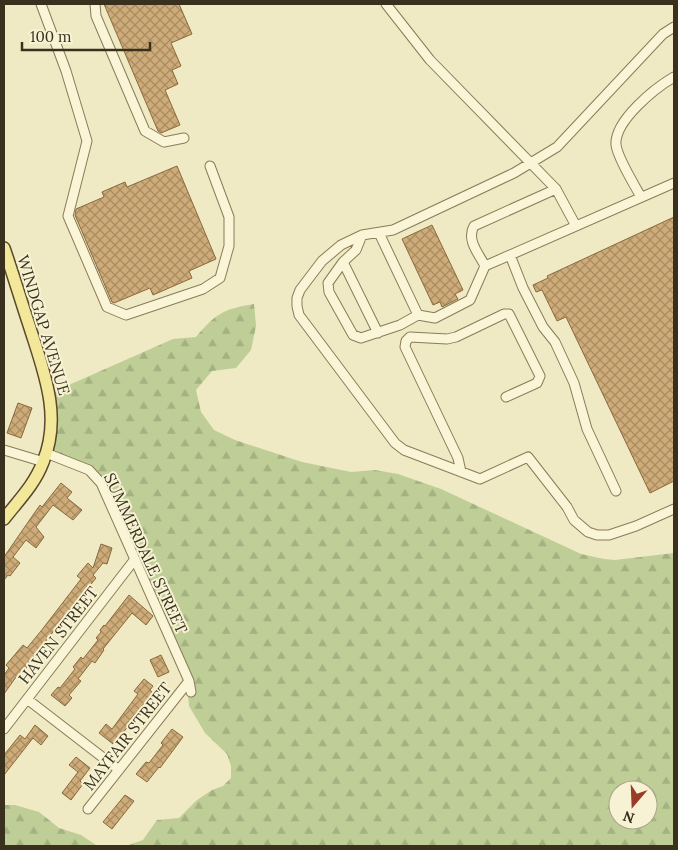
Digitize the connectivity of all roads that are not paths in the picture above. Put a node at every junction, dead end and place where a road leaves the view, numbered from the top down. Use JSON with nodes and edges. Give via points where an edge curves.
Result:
{"nodes":[{"id":1,"x":41,"y":4,"type":"edge"},
{"id":2,"x":95,"y":4,"type":"edge"},
{"id":3,"x":386,"y":4,"type":"edge"},
{"id":4,"x":674,"y":27,"type":"edge"},
{"id":5,"x":674,"y":77,"type":"edge"},
{"id":6,"x":184,"y":138,"type":"dead end"},
{"id":7,"x":532,"y":163,"type":"junction"},
{"id":8,"x":210,"y":166,"type":"dead end"},
{"id":9,"x":674,"y":183,"type":"edge"},
{"id":10,"x":556,"y":189,"type":"junction"},
{"id":11,"x":641,"y":197,"type":"junction"},
{"id":12,"x":576,"y":226,"type":"junction"},
{"id":13,"x":379,"y":233,"type":"junction"},
{"id":14,"x":362,"y":235,"type":"junction"},
{"id":15,"x":4,"y":248,"type":"edge"},
{"id":16,"x":510,"y":255,"type":"junction"},
{"id":17,"x":343,"y":262,"type":"junction"},
{"id":18,"x":485,"y":266,"type":"junction"},
{"id":19,"x":418,"y":316,"type":"junction"},
{"id":20,"x":378,"y":332,"type":"junction"},
{"id":21,"x":506,"y":397,"type":"dead end"},
{"id":22,"x":4,"y":450,"type":"edge"},
{"id":23,"x":45,"y":458,"type":"junction"},
{"id":24,"x":460,"y":472,"type":"junction"},
{"id":25,"x":616,"y":491,"type":"dead end"},
{"id":26,"x":674,"y":509,"type":"edge"},
{"id":27,"x":4,"y":519,"type":"edge"},
{"id":28,"x":136,"y":559,"type":"junction"},
{"id":29,"x":189,"y":681,"type":"junction"},
{"id":30,"x":191,"y":692,"type":"dead end"},
{"id":31,"x":27,"y":699,"type":"junction"},
{"id":32,"x":4,"y":729,"type":"edge"},
{"id":33,"x":119,"y":770,"type":"junction"},
{"id":34,"x":88,"y":809,"type":"dead end"}],
"edges":[{"from":1,"to":8,"type":"street","via":[[87,141],[68,216],[107,307],[126,315],[203,289],[220,278],[229,246],[229,217]]},
{"from":2,"to":6,"type":"street","via":[[96,16],[145,131],[164,142]]},
{"from":3,"to":7,"type":"street","via":[[430,60]]},
{"from":4,"to":7,"type":"street","via":[[652,45],[566,139]]},
{"from":5,"to":11,"type":"street","via":[[623,121],[616,137],[618,154]]},
{"from":7,"to":10,"type":"street"},
{"from":7,"to":13,"type":"street","via":[[393,230]]},
{"from":9,"to":11,"type":"street"},
{"from":10,"to":12,"type":"street"},
{"from":10,"to":18,"type":"street","via":[[474,226],[471,240]]},
{"from":11,"to":12,"type":"street"},
{"from":12,"to":16,"type":"street"},
{"from":13,"to":14,"type":"street"},
{"from":13,"to":19,"type":"street"},
{"from":14,"to":17,"type":"street","via":[[356,250]]},
{"from":14,"to":24,"type":"street","via":[[341,245],[322,261],[300,290],[296,306],[298,315],[396,443],[411,453]]},
{"from":15,"to":23,"type":"main road","name":"WINDGAP AVENUE","via":[[49,392],[51,426]]},
{"from":16,"to":18,"type":"street"},
{"from":16,"to":25,"type":"street","via":[[523,288],[543,327],[555,342],[574,383],[587,429]]},
{"from":17,"to":20,"type":"street"},
{"from":17,"to":20,"type":"street","via":[[328,283],[329,292],[353,335],[361,338]]},
{"from":18,"to":19,"type":"street","via":[[470,300],[436,318]]},
{"from":19,"to":20,"type":"street"},
{"from":21,"to":24,"type":"street","via":[[537,384],[540,376],[509,314],[456,337],[410,337],[406,341],[405,346],[458,458]]},
{"from":22,"to":23,"type":"street","name":"SUMMERDALE STREET"},
{"from":23,"to":27,"type":"main road","name":"WINDGAP AVENUE","via":[[33,482]]},
{"from":23,"to":28,"type":"street","name":"SUMMERDALE STREET","via":[[89,470],[95,475]]},
{"from":24,"to":26,"type":"street","via":[[482,479],[528,457],[574,520],[597,535],[627,529]]},
{"from":28,"to":29,"type":"street","name":"SUMMERDALE STREET"},
{"from":28,"to":31,"type":"street","name":"HAVEN STREET"},
{"from":29,"to":30,"type":"street","name":"SUMMERDALE STREET"},
{"from":29,"to":33,"type":"street","name":"MAYFAIR STREET"},
{"from":31,"to":32,"type":"street","name":"HAVEN STREET"},
{"from":31,"to":33,"type":"street"},
{"from":33,"to":34,"type":"street","name":"MAYFAIR STREET"}]}
